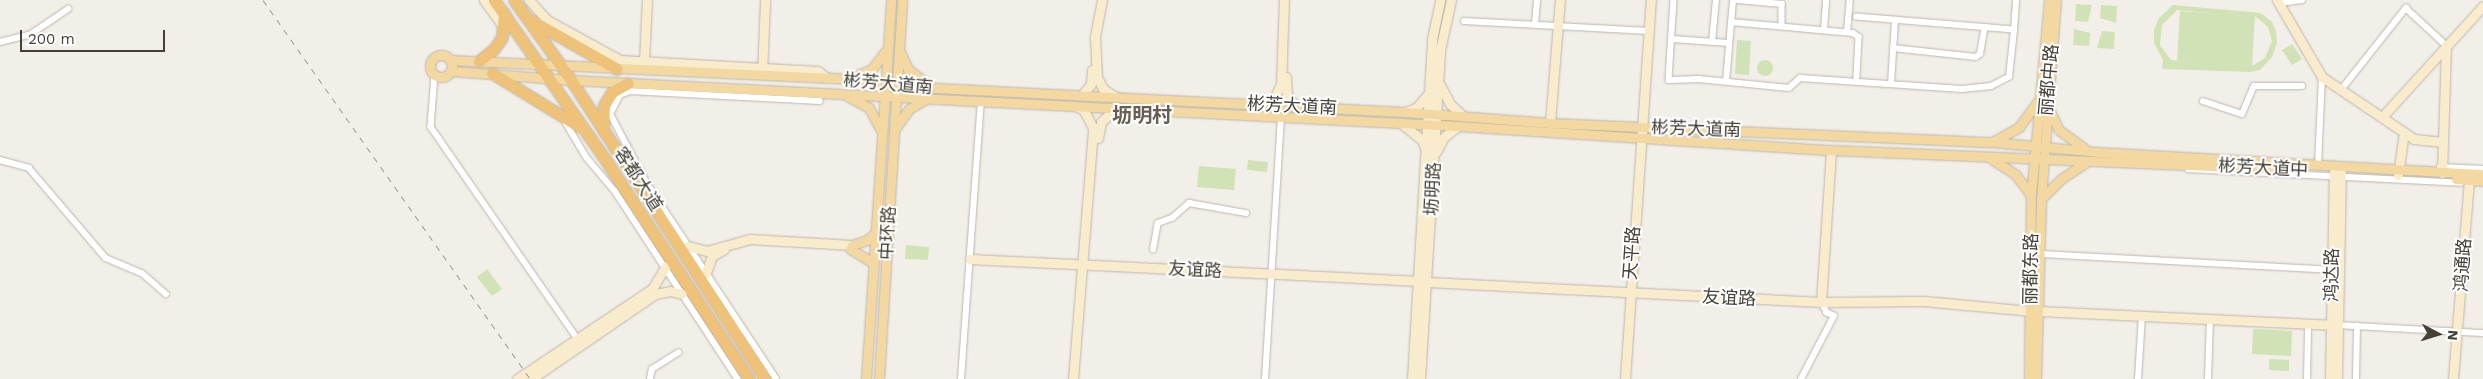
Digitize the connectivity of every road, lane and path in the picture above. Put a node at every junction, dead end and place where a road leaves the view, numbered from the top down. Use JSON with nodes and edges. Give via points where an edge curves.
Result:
{"nodes":[{"id":1,"x":484,"y":0,"type":"edge"},
{"id":2,"x":494,"y":0,"type":"edge"},
{"id":3,"x":514,"y":0,"type":"edge"},
{"id":4,"x":529,"y":0,"type":"edge"},
{"id":5,"x":647,"y":0,"type":"edge"},
{"id":6,"x":761,"y":0,"type":"edge"},
{"id":7,"x":765,"y":0,"type":"edge"},
{"id":8,"x":891,"y":0,"type":"edge"},
{"id":9,"x":902,"y":0,"type":"edge"},
{"id":10,"x":1096,"y":0,"type":"edge"},
{"id":11,"x":1102,"y":0,"type":"edge"},
{"id":12,"x":1284,"y":0,"type":"edge"},
{"id":13,"x":1289,"y":0,"type":"edge"},
{"id":14,"x":1440,"y":0,"type":"edge"},
{"id":15,"x":1451,"y":0,"type":"edge"},
{"id":16,"x":1537,"y":0,"type":"edge"},
{"id":17,"x":1560,"y":0,"type":"edge"},
{"id":18,"x":1651,"y":0,"type":"edge"},
{"id":19,"x":1674,"y":0,"type":"edge"},
{"id":20,"x":1716,"y":0,"type":"edge"},
{"id":21,"x":1733,"y":0,"type":"edge"},
{"id":22,"x":1738,"y":0,"type":"edge"},
{"id":23,"x":1826,"y":0,"type":"edge"},
{"id":24,"x":1850,"y":0,"type":"edge"},
{"id":25,"x":2049,"y":0,"type":"edge"},
{"id":26,"x":2056,"y":0,"type":"edge"},
{"id":27,"x":2302,"y":0,"type":"edge"},
{"id":28,"x":2016,"y":1,"type":"dead end"},
{"id":29,"x":1782,"y":2,"type":"edge"},
{"id":30,"x":2278,"y":2,"type":"edge"},
{"id":31,"x":2483,"y":6,"type":"edge"},
{"id":32,"x":68,"y":9,"type":"dead end"},
{"id":33,"x":504,"y":13,"type":"junction"},
{"id":34,"x":526,"y":17,"type":"junction"},
{"id":35,"x":1857,"y":17,"type":"dead end"},
{"id":36,"x":1895,"y":20,"type":"junction"},
{"id":37,"x":1464,"y":21,"type":"dead end"},
{"id":38,"x":1731,"y":22,"type":"junction"},
{"id":39,"x":1535,"y":24,"type":"junction"},
{"id":40,"x":1558,"y":25,"type":"junction"},
{"id":41,"x":1782,"y":26,"type":"junction"},
{"id":42,"x":1985,"y":27,"type":"junction"},
{"id":43,"x":504,"y":28,"type":"junction"},
{"id":44,"x":1824,"y":30,"type":"junction"},
{"id":45,"x":2014,"y":30,"type":"junction"},
{"id":46,"x":1649,"y":31,"type":"junction"},
{"id":47,"x":1847,"y":32,"type":"junction"},
{"id":48,"x":1672,"y":39,"type":"junction"},
{"id":49,"x":0,"y":42,"type":"edge"},
{"id":50,"x":1712,"y":42,"type":"junction"},
{"id":51,"x":1730,"y":43,"type":"junction"},
{"id":52,"x":2446,"y":45,"type":"junction"},
{"id":53,"x":1893,"y":48,"type":"junction"},
{"id":54,"x":886,"y":49,"type":"junction"},
{"id":55,"x":899,"y":50,"type":"junction"},
{"id":56,"x":450,"y":60,"type":"junction"},
{"id":57,"x":479,"y":61,"type":"junction"},
{"id":58,"x":644,"y":61,"type":"junction"},
{"id":59,"x":540,"y":65,"type":"junction"},
{"id":60,"x":559,"y":66,"type":"junction"},
{"id":61,"x":617,"y":69,"type":"junction"},
{"id":62,"x":450,"y":71,"type":"junction"},
{"id":63,"x":760,"y":71,"type":"junction"},
{"id":64,"x":492,"y":73,"type":"junction"},
{"id":65,"x":435,"y":75,"type":"junction"},
{"id":66,"x":548,"y":76,"type":"junction"},
{"id":67,"x":2322,"y":76,"type":"junction"},
{"id":68,"x":1857,"y":77,"type":"dead end"},
{"id":69,"x":1095,"y":78,"type":"junction"},
{"id":70,"x":849,"y":79,"type":"junction"},
{"id":71,"x":571,"y":80,"type":"junction"},
{"id":72,"x":884,"y":82,"type":"junction"},
{"id":73,"x":1439,"y":82,"type":"junction"},
{"id":74,"x":1726,"y":82,"type":"junction"},
{"id":75,"x":628,"y":83,"type":"junction"},
{"id":76,"x":1283,"y":84,"type":"junction"},
{"id":77,"x":1891,"y":84,"type":"junction"},
{"id":78,"x":2302,"y":86,"type":"dead end"},
{"id":79,"x":932,"y":88,"type":"junction"},
{"id":80,"x":2341,"y":90,"type":"junction"},
{"id":81,"x":896,"y":91,"type":"junction"},
{"id":82,"x":1430,"y":92,"type":"junction"},
{"id":83,"x":842,"y":93,"type":"junction"},
{"id":84,"x":883,"y":95,"type":"junction"},
{"id":85,"x":1082,"y":95,"type":"junction"},
{"id":86,"x":1114,"y":96,"type":"junction"},
{"id":87,"x":928,"y":98,"type":"junction"},
{"id":88,"x":820,"y":101,"type":"dead end"},
{"id":89,"x":981,"y":101,"type":"junction"},
{"id":90,"x":2042,"y":102,"type":"junction"},
{"id":91,"x":2203,"y":102,"type":"dead end"},
{"id":92,"x":1266,"y":105,"type":"junction"},
{"id":93,"x":1075,"y":106,"type":"junction"},
{"id":94,"x":1296,"y":106,"type":"junction"},
{"id":95,"x":1116,"y":108,"type":"junction"},
{"id":96,"x":1405,"y":112,"type":"junction"},
{"id":97,"x":1433,"y":114,"type":"junction"},
{"id":98,"x":562,"y":116,"type":"junction"},
{"id":99,"x":1463,"y":116,"type":"junction"},
{"id":100,"x":2382,"y":117,"type":"junction"},
{"id":101,"x":1281,"y":118,"type":"junction"},
{"id":102,"x":1401,"y":123,"type":"junction"},
{"id":103,"x":1550,"y":123,"type":"junction"},
{"id":104,"x":1458,"y":126,"type":"junction"},
{"id":105,"x":1641,"y":127,"type":"junction"},
{"id":106,"x":582,"y":128,"type":"junction"},
{"id":107,"x":1432,"y":129,"type":"junction"},
{"id":108,"x":603,"y":130,"type":"junction"},
{"id":109,"x":894,"y":130,"type":"junction"},
{"id":110,"x":881,"y":131,"type":"junction"},
{"id":111,"x":2404,"y":132,"type":"junction"},
{"id":112,"x":1640,"y":139,"type":"junction"},
{"id":113,"x":1992,"y":142,"type":"junction"},
{"id":114,"x":2443,"y":142,"type":"junction"},
{"id":115,"x":2040,"y":146,"type":"junction"},
{"id":116,"x":616,"y":149,"type":"junction"},
{"id":117,"x":2086,"y":149,"type":"junction"},
{"id":118,"x":1831,"y":150,"type":"junction"},
{"id":119,"x":1431,"y":153,"type":"junction"},
{"id":120,"x":603,"y":156,"type":"junction"},
{"id":121,"x":1985,"y":156,"type":"junction"},
{"id":122,"x":2039,"y":159,"type":"junction"},
{"id":123,"x":0,"y":160,"type":"edge"},
{"id":124,"x":2086,"y":162,"type":"junction"},
{"id":125,"x":2318,"y":163,"type":"junction"},
{"id":126,"x":2483,"y":169,"type":"edge"},
{"id":127,"x":2442,"y":173,"type":"junction"},
{"id":128,"x":2337,"y":174,"type":"junction"},
{"id":129,"x":2483,"y":174,"type":"edge"},
{"id":130,"x":2398,"y":175,"type":"dead end"},
{"id":131,"x":2469,"y":180,"type":"junction"},
{"id":132,"x":2483,"y":181,"type":"edge"},
{"id":133,"x":2483,"y":184,"type":"edge"},
{"id":134,"x":2031,"y":195,"type":"junction"},
{"id":135,"x":2041,"y":199,"type":"junction"},
{"id":136,"x":656,"y":212,"type":"junction"},
{"id":137,"x":1246,"y":213,"type":"dead end"},
{"id":138,"x":641,"y":217,"type":"junction"},
{"id":139,"x":671,"y":220,"type":"junction"},
{"id":140,"x":642,"y":233,"type":"junction"},
{"id":141,"x":875,"y":233,"type":"junction"},
{"id":142,"x":688,"y":246,"type":"junction"},
{"id":143,"x":851,"y":247,"type":"junction"},
{"id":144,"x":715,"y":250,"type":"junction"},
{"id":145,"x":1153,"y":250,"type":"dead end"},
{"id":146,"x":2040,"y":254,"type":"junction"},
{"id":147,"x":970,"y":256,"type":"junction"},
{"id":148,"x":1085,"y":262,"type":"junction"},
{"id":149,"x":873,"y":263,"type":"junction"},
{"id":150,"x":665,"y":267,"type":"junction"},
{"id":151,"x":2332,"y":270,"type":"junction"},
{"id":152,"x":1273,"y":271,"type":"junction"},
{"id":153,"x":706,"y":273,"type":"junction"},
{"id":154,"x":1422,"y":280,"type":"junction"},
{"id":155,"x":653,"y":291,"type":"junction"},
{"id":156,"x":1629,"y":293,"type":"junction"},
{"id":157,"x":166,"y":294,"type":"dead end"},
{"id":158,"x":682,"y":294,"type":"junction"},
{"id":159,"x":1821,"y":302,"type":"junction"},
{"id":160,"x":2034,"y":311,"type":"junction"},
{"id":161,"x":2142,"y":316,"type":"junction"},
{"id":162,"x":698,"y":318,"type":"junction"},
{"id":163,"x":2210,"y":319,"type":"junction"},
{"id":164,"x":2335,"y":325,"type":"junction"},
{"id":165,"x":714,"y":326,"type":"junction"},
{"id":166,"x":2358,"y":326,"type":"junction"},
{"id":167,"x":2308,"y":330,"type":"dead end"},
{"id":168,"x":2458,"y":332,"type":"junction"},
{"id":169,"x":2483,"y":333,"type":"edge"},
{"id":170,"x":578,"y":339,"type":"junction"},
{"id":171,"x":678,"y":353,"type":"dead end"},
{"id":172,"x":517,"y":379,"type":"edge"},
{"id":173,"x":531,"y":379,"type":"edge"},
{"id":174,"x":650,"y":379,"type":"edge"},
{"id":175,"x":738,"y":379,"type":"edge"},
{"id":176,"x":749,"y":379,"type":"edge"},
{"id":177,"x":765,"y":379,"type":"edge"},
{"id":178,"x":776,"y":379,"type":"edge"},
{"id":179,"x":866,"y":379,"type":"edge"},
{"id":180,"x":879,"y":379,"type":"edge"},
{"id":181,"x":962,"y":379,"type":"edge"},
{"id":182,"x":1074,"y":379,"type":"edge"},
{"id":183,"x":1080,"y":379,"type":"edge"},
{"id":184,"x":1265,"y":379,"type":"edge"},
{"id":185,"x":1412,"y":379,"type":"edge"},
{"id":186,"x":1420,"y":379,"type":"edge"},
{"id":187,"x":1625,"y":379,"type":"edge"},
{"id":188,"x":1801,"y":379,"type":"edge"},
{"id":189,"x":2029,"y":379,"type":"edge"},
{"id":190,"x":2036,"y":379,"type":"edge"},
{"id":191,"x":2138,"y":379,"type":"edge"},
{"id":192,"x":2208,"y":379,"type":"edge"},
{"id":193,"x":2307,"y":379,"type":"edge"},
{"id":194,"x":2330,"y":379,"type":"edge"},
{"id":195,"x":2337,"y":379,"type":"edge"},
{"id":196,"x":2356,"y":379,"type":"edge"},
{"id":197,"x":2453,"y":379,"type":"edge"}],
"edges":[{"from":1,"to":43,"type":"street"},
{"from":2,"to":33,"type":"highway","name":"客都大道"},
{"from":3,"to":34,"type":"highway","name":"客都大道"},
{"from":4,"to":58,"type":"street","via":[[547,20],[614,58]]},
{"from":5,"to":58,"type":"street"},
{"from":6,"to":63,"type":"street"},
{"from":7,"to":63,"type":"street"},
{"from":8,"to":54,"type":"main road","name":"中环路"},
{"from":9,"to":55,"type":"main road","name":"中环路"},
{"from":10,"to":69,"type":"street","via":[[1091,32]]},
{"from":11,"to":69,"type":"street","via":[[1095,36]]},
{"from":12,"to":76,"type":"street"},
{"from":13,"to":76,"type":"street"},
{"from":14,"to":82,"type":"street","name":"坜明路","via":[[1432,39]]},
{"from":15,"to":73,"type":"street","name":"坜明路","via":[[1440,50]]},
{"from":16,"to":39,"type":"street"},
{"from":17,"to":40,"type":"street"},
{"from":18,"to":46,"type":"street","name":"天平路"},
{"from":19,"to":48,"type":"street"},
{"from":20,"to":50,"type":"street"},
{"from":21,"to":38,"type":"street"},
{"from":22,"to":29,"type":"street"},
{"from":23,"to":44,"type":"street"},
{"from":24,"to":47,"type":"street"},
{"from":25,"to":90,"type":"main road","name":"丽都中路"},
{"from":26,"to":90,"type":"main road","name":"丽都中路"},
{"from":27,"to":30,"type":"street"},
{"from":28,"to":45,"type":"street"},
{"from":29,"to":41,"type":"street"},
{"from":30,"to":67,"type":"street"},
{"from":31,"to":52,"type":"street"},
{"from":32,"to":49,"type":"street","via":[[31,34]]},
{"from":33,"to":43,"type":"highway"},
{"from":33,"to":59,"type":"highway","name":"客都大道"},
{"from":34,"to":60,"type":"highway","name":"客都大道"},
{"from":34,"to":61,"type":"highway"},
{"from":35,"to":36,"type":"street"},
{"from":36,"to":42,"type":"street"},
{"from":36,"to":53,"type":"street"},
{"from":37,"to":39,"type":"street"},
{"from":38,"to":41,"type":"street"},
{"from":38,"to":51,"type":"street"},
{"from":39,"to":40,"type":"street"},
{"from":40,"to":46,"type":"street"},
{"from":40,"to":103,"type":"street"},
{"from":41,"to":44,"type":"street"},
{"from":42,"to":45,"type":"street"},
{"from":42,"to":53,"type":"street","via":[[1980,54],[1976,57]]},
{"from":43,"to":57,"type":"highway","via":[[494,49]]},
{"from":44,"to":47,"type":"street"},
{"from":45,"to":77,"type":"street","via":[[2009,77],[1991,86],[1962,89]]},
{"from":46,"to":105,"type":"street","name":"天平路"},
{"from":47,"to":68,"type":"street","via":[[1859,36]]},
{"from":48,"to":50,"type":"street"},
{"from":48,"to":74,"type":"street","via":[[1669,80]]},
{"from":50,"to":51,"type":"street"},
{"from":51,"to":74,"type":"street"},
{"from":52,"to":80,"type":"street","via":[[2406,8]]},
{"from":52,"to":100,"type":"street"},
{"from":52,"to":114,"type":"street"},
{"from":53,"to":77,"type":"street"},
{"from":54,"to":70,"type":"main road","via":[[872,69]]},
{"from":54,"to":72,"type":"main road","name":"中环路"},
{"from":55,"to":79,"type":"main road","via":[[908,69]]},
{"from":55,"to":81,"type":"main road","name":"中环路"},
{"from":56,"to":57,"type":"main road","name":"彬芳大道南"},
{"from":56,"to":62,"type":"main road"},
{"from":56,"to":65,"type":"main road","via":[[444,55],[433,58],[430,68]]},
{"from":57,"to":59,"type":"main road","name":"彬芳大道南"},
{"from":58,"to":63,"type":"street"},
{"from":59,"to":60,"type":"main road","name":"彬芳大道南"},
{"from":59,"to":66,"type":"highway","name":"客都大道"},
{"from":60,"to":61,"type":"main road","name":"彬芳大道南"},
{"from":60,"to":71,"type":"highway","name":"客都大道"},
{"from":61,"to":63,"type":"main road","name":"彬芳大道南"},
{"from":62,"to":64,"type":"main road","name":"彬芳大道南"},
{"from":62,"to":65,"type":"main road","via":[[444,76]]},
{"from":63,"to":70,"type":"main road","name":"彬芳大道南"},
{"from":64,"to":66,"type":"main road","name":"彬芳大道南"},
{"from":64,"to":98,"type":"highway"},
{"from":65,"to":170,"type":"street","via":[[431,127]]},
{"from":66,"to":71,"type":"main road","name":"彬芳大道南"},
{"from":66,"to":106,"type":"highway","name":"客都大道"},
{"from":67,"to":80,"type":"street"},
{"from":67,"to":125,"type":"street"},
{"from":69,"to":85,"type":"street"},
{"from":69,"to":86,"type":"street"},
{"from":70,"to":72,"type":"main road","name":"彬芳大道南"},
{"from":71,"to":75,"type":"main road","name":"彬芳大道南"},
{"from":71,"to":108,"type":"highway","name":"客都大道"},
{"from":72,"to":81,"type":"main road","name":"彬芳大道南"},
{"from":72,"to":84,"type":"main road","name":"中环路"},
{"from":73,"to":97,"type":"street","name":"坜明路"},
{"from":73,"to":99,"type":"street","via":[[1450,104]]},
{"from":74,"to":77,"type":"street","via":[[1789,88],[1800,78]]},
{"from":75,"to":83,"type":"main road","name":"彬芳大道南"},
{"from":75,"to":108,"type":"highway","via":[[612,92],[604,105]]},
{"from":76,"to":92,"type":"street","via":[[1273,101]]},
{"from":76,"to":94,"type":"street","via":[[1287,96]]},
{"from":78,"to":91,"type":"street","via":[[2254,86],[2242,114]]},
{"from":79,"to":81,"type":"main road","name":"彬芳大道南"},
{"from":79,"to":85,"type":"main road","name":"彬芳大道南"},
{"from":80,"to":100,"type":"street"},
{"from":81,"to":84,"type":"main road","name":"彬芳大道南"},
{"from":81,"to":87,"type":"main road","name":"彬芳大道南"},
{"from":81,"to":109,"type":"main road","name":"中环路"},
{"from":82,"to":96,"type":"street","via":[[1416,108]]},
{"from":82,"to":97,"type":"street","name":"坜明路"},
{"from":83,"to":84,"type":"main road","name":"彬芳大道南"},
{"from":83,"to":110,"type":"main road","via":[[869,108]]},
{"from":84,"to":110,"type":"main road","name":"中环路"},
{"from":85,"to":86,"type":"main road","name":"彬芳大道南"},
{"from":86,"to":92,"type":"main road","name":"彬芳大道南"},
{"from":87,"to":89,"type":"main road","name":"彬芳大道南"},
{"from":87,"to":109,"type":"main road","via":[[909,109]]},
{"from":88,"to":139,"type":"street","via":[[630,91],[620,95],[612,105],[613,124]]},
{"from":89,"to":93,"type":"main road","name":"彬芳大道南"},
{"from":89,"to":147,"type":"street"},
{"from":90,"to":113,"type":"main road","via":[[2019,127]]},
{"from":90,"to":115,"type":"main road","name":"丽都中路"},
{"from":90,"to":117,"type":"main road","via":[[2059,130]]},
{"from":92,"to":94,"type":"main road","name":"彬芳大道南"},
{"from":93,"to":95,"type":"main road","name":"彬芳大道南"},
{"from":93,"to":148,"type":"street","via":[[1091,118],[1093,128]]},
{"from":94,"to":96,"type":"main road","name":"彬芳大道南"},
{"from":95,"to":101,"type":"main road","name":"彬芳大道南"},
{"from":95,"to":148,"type":"street","via":[[1106,114],[1099,128]]},
{"from":96,"to":97,"type":"main road","name":"彬芳大道南"},
{"from":97,"to":99,"type":"main road","name":"彬芳大道南"},
{"from":97,"to":107,"type":"street","name":"坜明路"},
{"from":98,"to":106,"type":"highway"},
{"from":98,"to":140,"type":"street"},
{"from":99,"to":103,"type":"main road","name":"彬芳大道南"},
{"from":100,"to":111,"type":"street"},
{"from":101,"to":102,"type":"main road","name":"彬芳大道南"},
{"from":101,"to":152,"type":"street"},
{"from":102,"to":107,"type":"main road","name":"彬芳大道南"},
{"from":102,"to":119,"type":"street","via":[[1422,140]]},
{"from":103,"to":105,"type":"main road","name":"彬芳大道南"},
{"from":104,"to":107,"type":"main road","name":"彬芳大道南"},
{"from":104,"to":112,"type":"main road","name":"彬芳大道南"},
{"from":104,"to":119,"type":"street"},
{"from":105,"to":112,"type":"street","name":"天平路"},
{"from":105,"to":113,"type":"main road","name":"彬芳大道南"},
{"from":106,"to":120,"type":"highway","name":"客都大道"},
{"from":107,"to":119,"type":"street","name":"坜明路"},
{"from":108,"to":116,"type":"highway","name":"客都大道"},
{"from":109,"to":180,"type":"main road","name":"中环路"},
{"from":110,"to":141,"type":"main road","name":"中环路"},
{"from":111,"to":114,"type":"street","via":[[2414,139]]},
{"from":111,"to":130,"type":"street"},
{"from":112,"to":118,"type":"main road","name":"彬芳大道南"},
{"from":112,"to":156,"type":"street","name":"天平路"},
{"from":113,"to":115,"type":"main road","name":"彬芳大道南"},
{"from":114,"to":127,"type":"street"},
{"from":115,"to":117,"type":"main road","name":"彬芳大道中"},
{"from":115,"to":122,"type":"main road","name":"丽都中路"},
{"from":116,"to":120,"type":"highway"},
{"from":116,"to":136,"type":"highway","name":"客都大道"},
{"from":117,"to":125,"type":"main road","name":"彬芳大道中"},
{"from":118,"to":121,"type":"main road","name":"彬芳大道南"},
{"from":118,"to":159,"type":"street"},
{"from":119,"to":154,"type":"street","name":"坜明路"},
{"from":120,"to":138,"type":"highway","name":"客都大道"},
{"from":121,"to":122,"type":"main road","name":"彬芳大道南"},
{"from":121,"to":134,"type":"main road","via":[[2015,174]]},
{"from":122,"to":124,"type":"main road","name":"彬芳大道中"},
{"from":122,"to":134,"type":"main road","name":"丽都东路"},
{"from":122,"to":135,"type":"main road","name":"丽都东路"},
{"from":123,"to":157,"type":"street","via":[[29,168],[106,258],[142,272]]},
{"from":124,"to":128,"type":"main road","name":"彬芳大道中"},
{"from":124,"to":135,"type":"main road","via":[[2060,179]]},
{"from":125,"to":126,"type":"street"},
{"from":125,"to":127,"type":"main road","name":"彬芳大道中"},
{"from":127,"to":129,"type":"main road","name":"彬芳大道中"},
{"from":128,"to":131,"type":"main road","name":"彬芳大道中"},
{"from":128,"to":133,"type":"street"},
{"from":128,"to":151,"type":"street","name":"鸿达路"},
{"from":128,"to":164,"type":"street","name":"鸿达路"},
{"from":131,"to":132,"type":"main road","name":"彬芳大道中"},
{"from":131,"to":168,"type":"street","name":"鸿通路"},
{"from":134,"to":160,"type":"main road","name":"丽都东路"},
{"from":135,"to":146,"type":"main road","name":"丽都东路"},
{"from":136,"to":139,"type":"highway"},
{"from":136,"to":177,"type":"highway","name":"客都大道"},
{"from":137,"to":145,"type":"street","via":[[1188,203],[1172,218],[1158,222]]},
{"from":138,"to":140,"type":"highway"},
{"from":138,"to":165,"type":"highway","name":"客都大道"},
{"from":139,"to":142,"type":"street"},
{"from":140,"to":150,"type":"street"},
{"from":141,"to":143,"type":"main road"},
{"from":141,"to":149,"type":"main road","name":"中环路"},
{"from":142,"to":144,"type":"street","via":[[696,250]]},
{"from":142,"to":153,"type":"street"},
{"from":143,"to":144,"type":"street","via":[[750,239]]},
{"from":143,"to":149,"type":"main road"},
{"from":144,"to":153,"type":"street"},
{"from":146,"to":151,"type":"street"},
{"from":146,"to":160,"type":"main road","name":"丽都东路"},
{"from":147,"to":148,"type":"street","name":"友谊路"},
{"from":147,"to":181,"type":"street"},
{"from":148,"to":152,"type":"street","name":"友谊路"},
{"from":148,"to":182,"type":"street"},
{"from":148,"to":183,"type":"street"},
{"from":149,"to":179,"type":"main road","name":"中环路"},
{"from":150,"to":155,"type":"street"},
{"from":150,"to":158,"type":"street"},
{"from":151,"to":164,"type":"street","name":"鸿达路"},
{"from":152,"to":154,"type":"street","name":"友谊路"},
{"from":152,"to":184,"type":"street"},
{"from":153,"to":178,"type":"street"},
{"from":154,"to":156,"type":"street","name":"友谊路"},
{"from":154,"to":185,"type":"street","name":"坜明路"},
{"from":154,"to":186,"type":"street","name":"坜明路"},
{"from":155,"to":158,"type":"street"},
{"from":155,"to":170,"type":"street"},
{"from":155,"to":173,"type":"street"},
{"from":156,"to":159,"type":"street","name":"友谊路"},
{"from":156,"to":187,"type":"street","name":"天平路"},
{"from":158,"to":162,"type":"street"},
{"from":159,"to":160,"type":"street","name":"友谊路","via":[[1923,301]]},
{"from":159,"to":188,"type":"street","via":[[1827,313],[1834,316]]},
{"from":160,"to":161,"type":"street","name":"友谊路"},
{"from":160,"to":189,"type":"main road","name":"丽都东路"},
{"from":160,"to":190,"type":"main road","name":"丽都东路"},
{"from":161,"to":163,"type":"street","name":"友谊路"},
{"from":161,"to":191,"type":"street"},
{"from":162,"to":165,"type":"highway"},
{"from":162,"to":175,"type":"street"},
{"from":163,"to":164,"type":"street","name":"友谊路"},
{"from":163,"to":192,"type":"street"},
{"from":164,"to":166,"type":"street"},
{"from":164,"to":194,"type":"street","name":"鸿达路"},
{"from":164,"to":195,"type":"street","name":"鸿达路"},
{"from":165,"to":176,"type":"highway","name":"客都大道"},
{"from":166,"to":168,"type":"street"},
{"from":166,"to":196,"type":"street"},
{"from":167,"to":193,"type":"street"},
{"from":168,"to":169,"type":"street"},
{"from":168,"to":197,"type":"street","name":"鸿通路"},
{"from":170,"to":172,"type":"street"},
{"from":171,"to":174,"type":"street","via":[[652,369]]}]}
